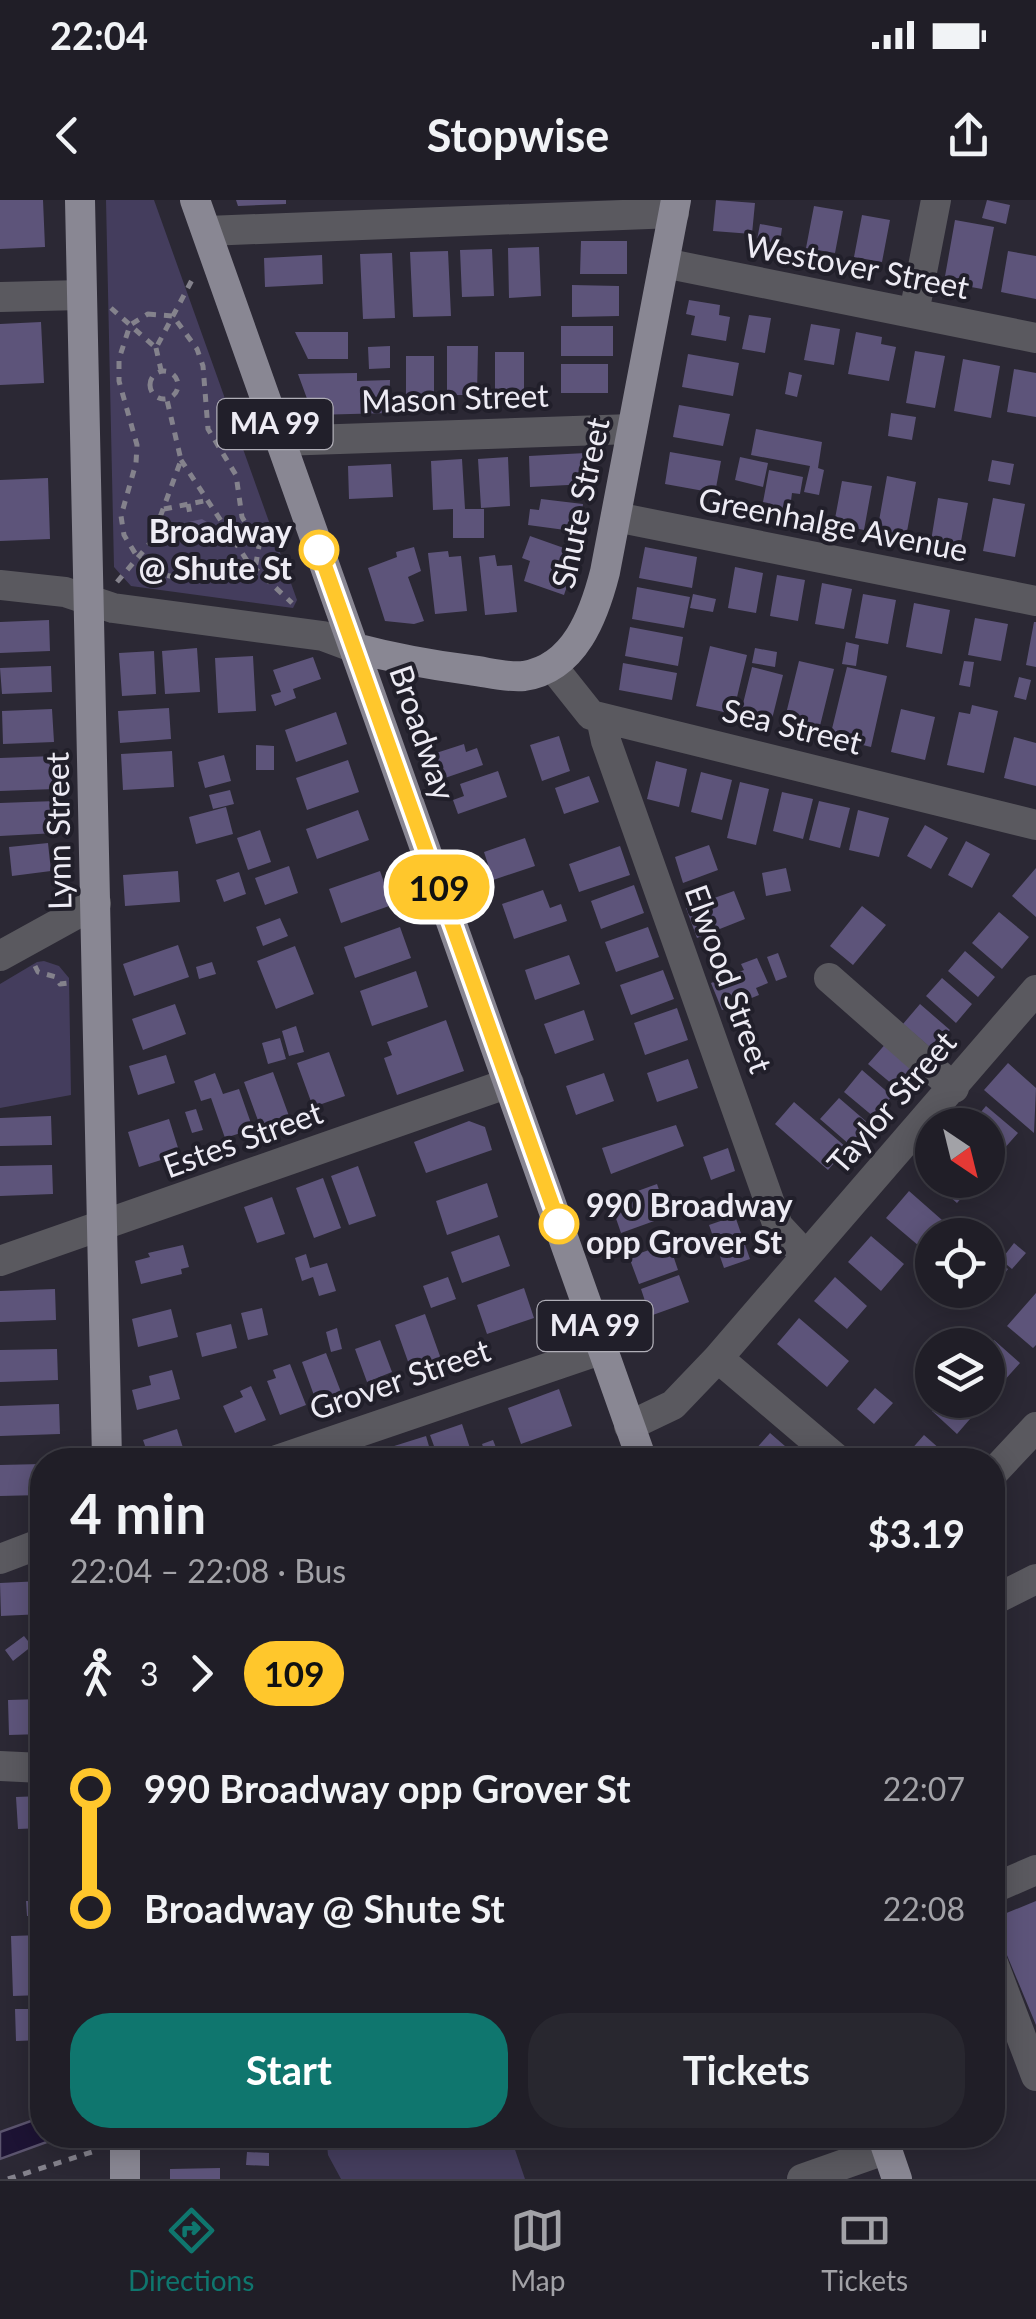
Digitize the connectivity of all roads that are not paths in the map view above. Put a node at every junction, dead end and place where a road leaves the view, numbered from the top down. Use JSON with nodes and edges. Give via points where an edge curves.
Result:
{"nodes":[{"id":1,"x":80,"y":200,"type":"edge"},
{"id":2,"x":196,"y":200,"type":"edge"},
{"id":3,"x":936,"y":200,"type":"edge"},
{"id":4,"x":675,"y":207,"type":"edge"},
{"id":5,"x":207,"y":232,"type":"junction"},
{"id":6,"x":664,"y":263,"type":"junction"},
{"id":7,"x":82,"y":295,"type":"junction"},
{"id":8,"x":0,"y":297,"type":"edge"},
{"id":9,"x":914,"y":313,"type":"junction"},
{"id":10,"x":1036,"y":338,"type":"edge"},
{"id":11,"x":632,"y":430,"type":"junction"},
{"id":12,"x":280,"y":440,"type":"junction"},
{"id":13,"x":616,"y":517,"type":"junction"},
{"id":14,"x":0,"y":585,"type":"edge"},
{"id":15,"x":1036,"y":601,"type":"edge"},
{"id":16,"x":88,"y":602,"type":"junction"},
{"id":17,"x":355,"y":648,"type":"junction"},
{"id":18,"x":552,"y":666,"type":"junction"},
{"id":19,"x":601,"y":718,"type":"junction"},
{"id":20,"x":1036,"y":825,"type":"edge"},
{"id":21,"x":96,"y":903,"type":"junction"},
{"id":22,"x":0,"y":956,"type":"edge"},
{"id":23,"x":829,"y":978,"type":"dead end"},
{"id":24,"x":1036,"y":990,"type":"edge"},
{"id":25,"x":509,"y":1083,"type":"junction"},
{"id":26,"x":954,"y":1088,"type":"junction"},
{"id":27,"x":102,"y":1225,"type":"junction"},
{"id":28,"x":805,"y":1255,"type":"junction"},
{"id":29,"x":0,"y":1261,"type":"edge"},
{"id":30,"x":603,"y":1349,"type":"junction"},
{"id":31,"x":718,"y":1358,"type":"junction"},
{"id":32,"x":628,"y":1426,"type":"junction"},
{"id":33,"x":1036,"y":1427,"type":"edge"},
{"id":34,"x":107,"y":1448,"type":"edge"},
{"id":35,"x":312,"y":1448,"type":"edge"},
{"id":36,"x":637,"y":1448,"type":"edge"},
{"id":37,"x":824,"y":1448,"type":"edge"},
{"id":38,"x":1005,"y":1460,"type":"edge"},
{"id":39,"x":30,"y":1547,"type":"edge"},
{"id":40,"x":0,"y":1558,"type":"edge"},
{"id":41,"x":1036,"y":1578,"type":"edge"},
{"id":42,"x":1005,"y":1594,"type":"edge"},
{"id":43,"x":0,"y":1766,"type":"edge"},
{"id":44,"x":30,"y":1767,"type":"edge"},
{"id":45,"x":1036,"y":1870,"type":"edge"},
{"id":46,"x":1005,"y":1883,"type":"edge"},
{"id":47,"x":1005,"y":1994,"type":"edge"},
{"id":48,"x":1036,"y":2076,"type":"edge"},
{"id":49,"x":125,"y":2148,"type":"edge"},
{"id":50,"x":871,"y":2148,"type":"edge"},
{"id":51,"x":886,"y":2148,"type":"edge"},
{"id":52,"x":125,"y":2179,"type":"edge"},
{"id":53,"x":802,"y":2179,"type":"edge"},
{"id":54,"x":897,"y":2179,"type":"edge"}],
"edges":[{"from":1,"to":7,"type":"main road","name":"Lynn Street"},
{"from":2,"to":5,"type":"main road","name":"Broadway","number":"MA 99"},
{"from":3,"to":9,"type":"street"},
{"from":4,"to":5,"type":"street"},
{"from":4,"to":6,"type":"main road","name":"Shute Street"},
{"from":5,"to":12,"type":"main road","name":"Broadway","number":"MA 99"},
{"from":6,"to":9,"type":"street","name":"Westover Street"},
{"from":6,"to":11,"type":"main road","name":"Shute Street"},
{"from":7,"to":8,"type":"street"},
{"from":7,"to":16,"type":"main road","name":"Lynn Street"},
{"from":9,"to":10,"type":"street","name":"Westover Street"},
{"from":11,"to":12,"type":"street","name":"Mason Street"},
{"from":11,"to":13,"type":"main road","name":"Shute Street"},
{"from":12,"to":17,"type":"main road","name":"Broadway","number":"MA 99"},
{"from":13,"to":15,"type":"street","name":"Greenhalge Avenue"},
{"from":13,"to":18,"type":"main road","name":"Shute Street","via":[[592,614]]},
{"from":14,"to":16,"type":"street","via":[[64,592]]},
{"from":16,"to":17,"type":"street","via":[[323,636]]},
{"from":16,"to":21,"type":"main road","name":"Lynn Street"},
{"from":17,"to":18,"type":"main road","via":[[512,676]]},
{"from":17,"to":25,"type":"main road","name":"Broadway","number":"MA 99"},
{"from":18,"to":19,"type":"street","via":[[591,715]]},
{"from":19,"to":20,"type":"street","name":"Sea Street"},
{"from":19,"to":28,"type":"street","name":"Elwood Street","via":[[778,1226]]},
{"from":21,"to":22,"type":"street"},
{"from":21,"to":27,"type":"main road","name":"Lynn Street"},
{"from":23,"to":26,"type":"street"},
{"from":24,"to":26,"type":"street","name":"Taylor Street"},
{"from":25,"to":27,"type":"street","name":"Estes Street"},
{"from":25,"to":30,"type":"main road","name":"Broadway","number":"MA 99"},
{"from":26,"to":28,"type":"street","name":"Taylor Street"},
{"from":27,"to":29,"type":"street","name":"Estes Street"},
{"from":27,"to":34,"type":"main road","name":"Lynn Street"},
{"from":28,"to":31,"type":"street","name":"Taylor Street"},
{"from":30,"to":32,"type":"main road","name":"Broadway","number":"MA 99"},
{"from":30,"to":35,"type":"street","name":"Grover Street"},
{"from":31,"to":32,"type":"street","name":"Taylor Street","via":[[672,1405]]},
{"from":31,"to":37,"type":"street"},
{"from":32,"to":36,"type":"main road","name":"Broadway","number":"MA 99"},
{"from":33,"to":38,"type":"street"},
{"from":39,"to":40,"type":"street"},
{"from":41,"to":42,"type":"street"},
{"from":43,"to":44,"type":"street"},
{"from":45,"to":46,"type":"street"},
{"from":47,"to":48,"type":"street"},
{"from":49,"to":52,"type":"main road"},
{"from":50,"to":53,"type":"street"},
{"from":51,"to":54,"type":"main road"}]}
